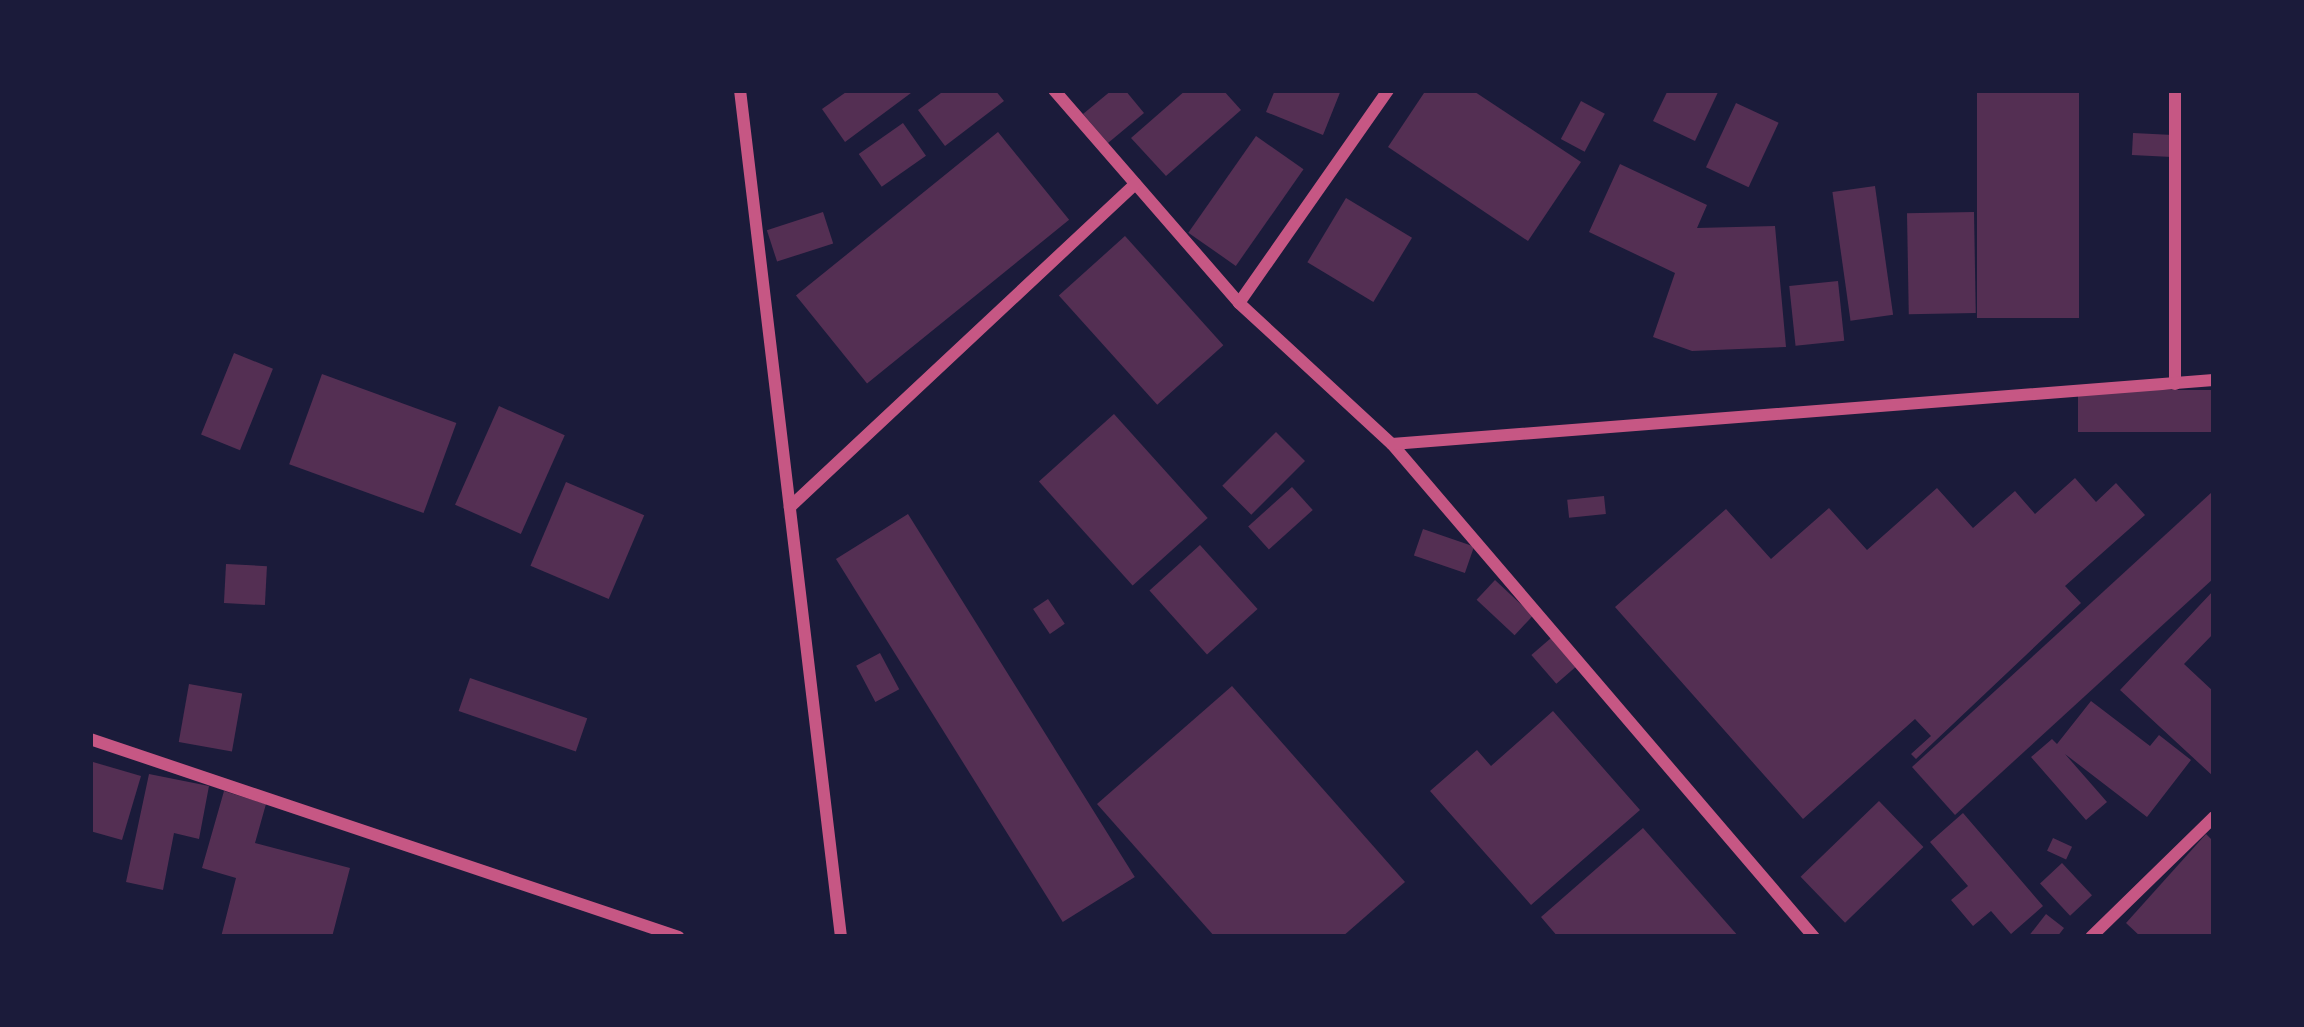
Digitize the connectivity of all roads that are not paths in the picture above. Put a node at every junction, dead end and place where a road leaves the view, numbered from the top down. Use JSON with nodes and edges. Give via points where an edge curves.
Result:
{"nodes":[{"id":1,"x":740,"y":90,"type":"edge"},
{"id":2,"x":1054,"y":90,"type":"edge"},
{"id":3,"x":1388,"y":90,"type":"edge"},
{"id":4,"x":2175,"y":90,"type":"edge"},
{"id":5,"x":1135,"y":184,"type":"junction"},
{"id":6,"x":1239,"y":303,"type":"junction"},
{"id":7,"x":2214,"y":380,"type":"edge"},
{"id":8,"x":2175,"y":384,"type":"junction"},
{"id":9,"x":1391,"y":444,"type":"junction"},
{"id":10,"x":790,"y":507,"type":"junction"},
{"id":11,"x":90,"y":739,"type":"edge"},
{"id":12,"x":2214,"y":817,"type":"edge"},
{"id":13,"x":679,"y":937,"type":"edge"},
{"id":14,"x":841,"y":937,"type":"edge"},
{"id":15,"x":1814,"y":937,"type":"edge"},
{"id":16,"x":2091,"y":937,"type":"edge"}],
"edges":[{"from":1,"to":10,"type":"street"},
{"from":2,"to":5,"type":"street"},
{"from":3,"to":6,"type":"street"},
{"from":4,"to":8,"type":"street"},
{"from":5,"to":6,"type":"street"},
{"from":5,"to":10,"type":"street"},
{"from":6,"to":9,"type":"street"},
{"from":7,"to":8,"type":"street"},
{"from":8,"to":9,"type":"street"},
{"from":9,"to":15,"type":"street"},
{"from":10,"to":14,"type":"street"},
{"from":11,"to":13,"type":"street"},
{"from":12,"to":16,"type":"street"}]}
